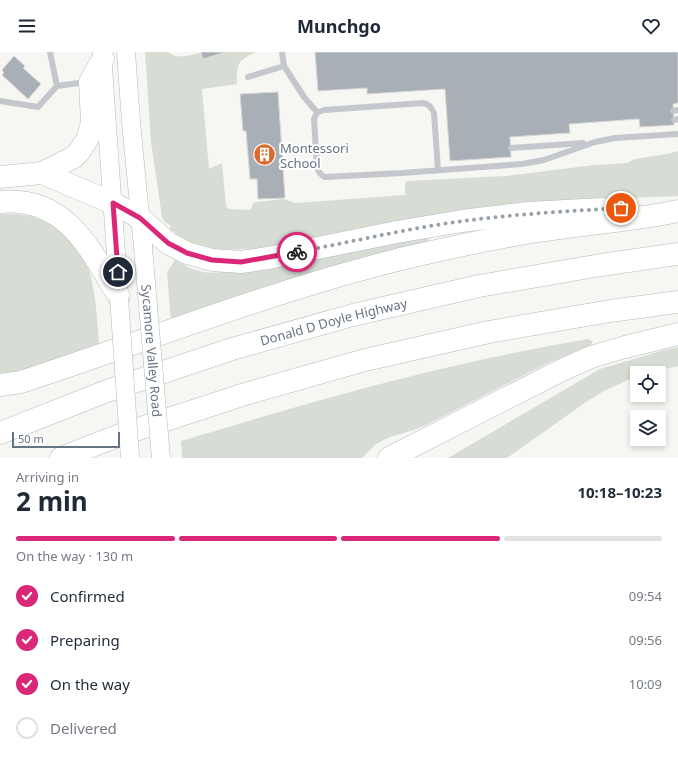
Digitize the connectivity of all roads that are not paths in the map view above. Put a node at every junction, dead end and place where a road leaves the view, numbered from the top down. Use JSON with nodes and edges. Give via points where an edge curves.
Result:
{"nodes":[{"id":1,"x":50,"y":52,"type":"edge"},
{"id":2,"x":126,"y":52,"type":"edge"},
{"id":3,"x":282,"y":52,"type":"edge"},
{"id":4,"x":102,"y":56,"type":"edge"},
{"id":5,"x":284,"y":66,"type":"junction"},
{"id":6,"x":248,"y":77,"type":"dead end"},
{"id":7,"x":97,"y":81,"type":"junction"},
{"id":8,"x":57,"y":86,"type":"junction"},
{"id":9,"x":0,"y":101,"type":"edge"},
{"id":10,"x":317,"y":112,"type":"junction"},
{"id":11,"x":678,"y":134,"type":"edge"},
{"id":12,"x":595,"y":142,"type":"junction"},
{"id":13,"x":511,"y":148,"type":"dead end"},
{"id":14,"x":438,"y":170,"type":"junction"},
{"id":15,"x":42,"y":173,"type":"junction"},
{"id":16,"x":0,"y":177,"type":"edge"},
{"id":17,"x":0,"y":202,"type":"edge"},
{"id":18,"x":113,"y":203,"type":"junction"},
{"id":19,"x":678,"y":210,"type":"edge"},
{"id":20,"x":140,"y":218,"type":"junction"},
{"id":21,"x":678,"y":254,"type":"edge"},
{"id":22,"x":119,"y":297,"type":"junction"},
{"id":23,"x":678,"y":302,"type":"edge"},
{"id":24,"x":678,"y":334,"type":"edge"},
{"id":25,"x":0,"y":385,"type":"edge"},
{"id":26,"x":0,"y":432,"type":"edge"},
{"id":27,"x":60,"y":458,"type":"edge"},
{"id":28,"x":130,"y":458,"type":"edge"},
{"id":29,"x":161,"y":458,"type":"edge"},
{"id":30,"x":389,"y":458,"type":"edge"}],
"edges":[{"from":1,"to":8,"type":"lane"},
{"from":2,"to":20,"type":"main road","name":"Sycamore Valley Road"},
{"from":3,"to":5,"type":"lane"},
{"from":4,"to":7,"type":"highway"},
{"from":5,"to":6,"type":"lane"},
{"from":5,"to":10,"type":"lane"},
{"from":7,"to":8,"type":"lane"},
{"from":7,"to":15,"type":"highway","via":[[88,138],[74,157]]},
{"from":7,"to":18,"type":"main road"},
{"from":8,"to":9,"type":"lane","via":[[38,107]]},
{"from":10,"to":14,"type":"lane","via":[[428,104],[434,113]]},
{"from":10,"to":14,"type":"lane","via":[[314,119],[317,168],[325,177]]},
{"from":11,"to":12,"type":"lane","via":[[615,138]]},
{"from":12,"to":13,"type":"lane"},
{"from":12,"to":14,"type":"lane","via":[[544,160],[522,164]]},
{"from":15,"to":16,"type":"highway"},
{"from":15,"to":18,"type":"highway"},
{"from":17,"to":22,"type":"highway","via":[[27,203],[49,210],[68,222],[84,240]]},
{"from":18,"to":20,"type":"highway"},
{"from":18,"to":22,"type":"main road"},
{"from":19,"to":20,"type":"highway","via":[[650,206],[528,213],[397,232],[241,262],[212,260],[187,253],[168,243]]},
{"from":19,"to":25,"type":"highway","via":[[650,217],[533,232],[398,260],[281,293],[21,382]]},
{"from":20,"to":29,"type":"main road","name":"Sycamore Valley Road","bridge":true},
{"from":21,"to":26,"type":"highway","name":"Donald D Doyle Highway","via":[[479,286],[353,316],[232,348],[107,391]]},
{"from":22,"to":28,"type":"main road","bridge":true},
{"from":23,"to":27,"type":"highway","via":[[489,332],[365,360],[245,394],[120,434]]},
{"from":24,"to":30,"type":"highway","via":[[591,357]]}]}
